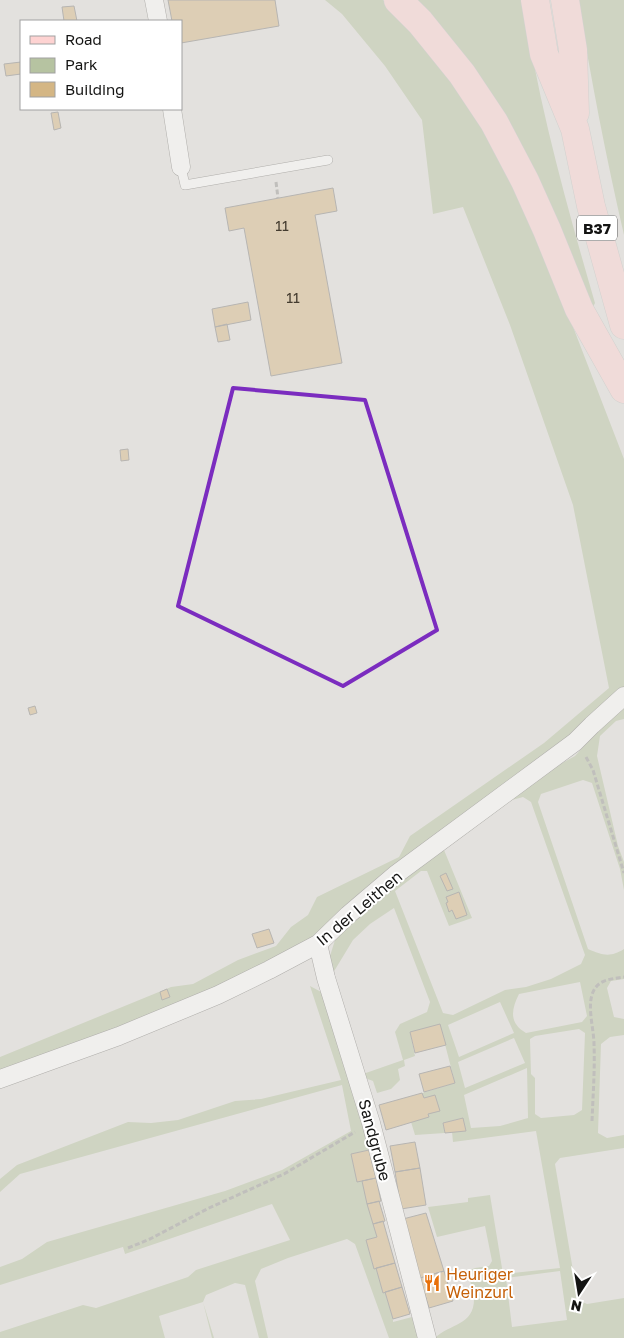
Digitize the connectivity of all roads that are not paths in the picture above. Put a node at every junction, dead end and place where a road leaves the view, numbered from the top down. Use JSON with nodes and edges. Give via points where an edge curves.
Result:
{"nodes":[{"id":1,"x":154,"y":0,"type":"edge"},
{"id":2,"x":398,"y":0,"type":"edge"},
{"id":3,"x":535,"y":0,"type":"edge"},
{"id":4,"x":565,"y":0,"type":"edge"},
{"id":5,"x":158,"y":20,"type":"edge"},
{"id":6,"x":172,"y":110,"type":"edge"},
{"id":7,"x":575,"y":129,"type":"junction"},
{"id":8,"x":328,"y":160,"type":"dead end"},
{"id":9,"x":182,"y":167,"type":"joint"},
{"id":10,"x":624,"y":325,"type":"edge"},
{"id":11,"x":624,"y":389,"type":"edge"},
{"id":12,"x":624,"y":696,"type":"edge"},
{"id":13,"x":318,"y":944,"type":"junction"},
{"id":14,"x":0,"y":1079,"type":"edge"},
{"id":15,"x":427,"y":1338,"type":"edge"}],
"edges":[{"from":1,"to":5,"type":"street"},
{"from":2,"to":11,"type":"main road","via":[[462,74],[494,122],[525,181],[579,309]]},
{"from":3,"to":7,"type":"main road","number":"B37","via":[[544,54]]},
{"from":4,"to":7,"type":"main road","number":"B37","via":[[573,50]]},
{"from":6,"to":9,"type":"street"},
{"from":7,"to":10,"type":"main road","number":"B37"},
{"from":8,"to":9,"type":"lane","via":[[185,185]]},
{"from":12,"to":13,"type":"street","name":"In der Leithen","via":[[575,742],[395,875]]},
{"from":13,"to":14,"type":"street","name":"In der Leithen","via":[[218,995],[119,1036]]},
{"from":13,"to":15,"type":"street","name":"Sandgrube","via":[[371,1123]]}]}
